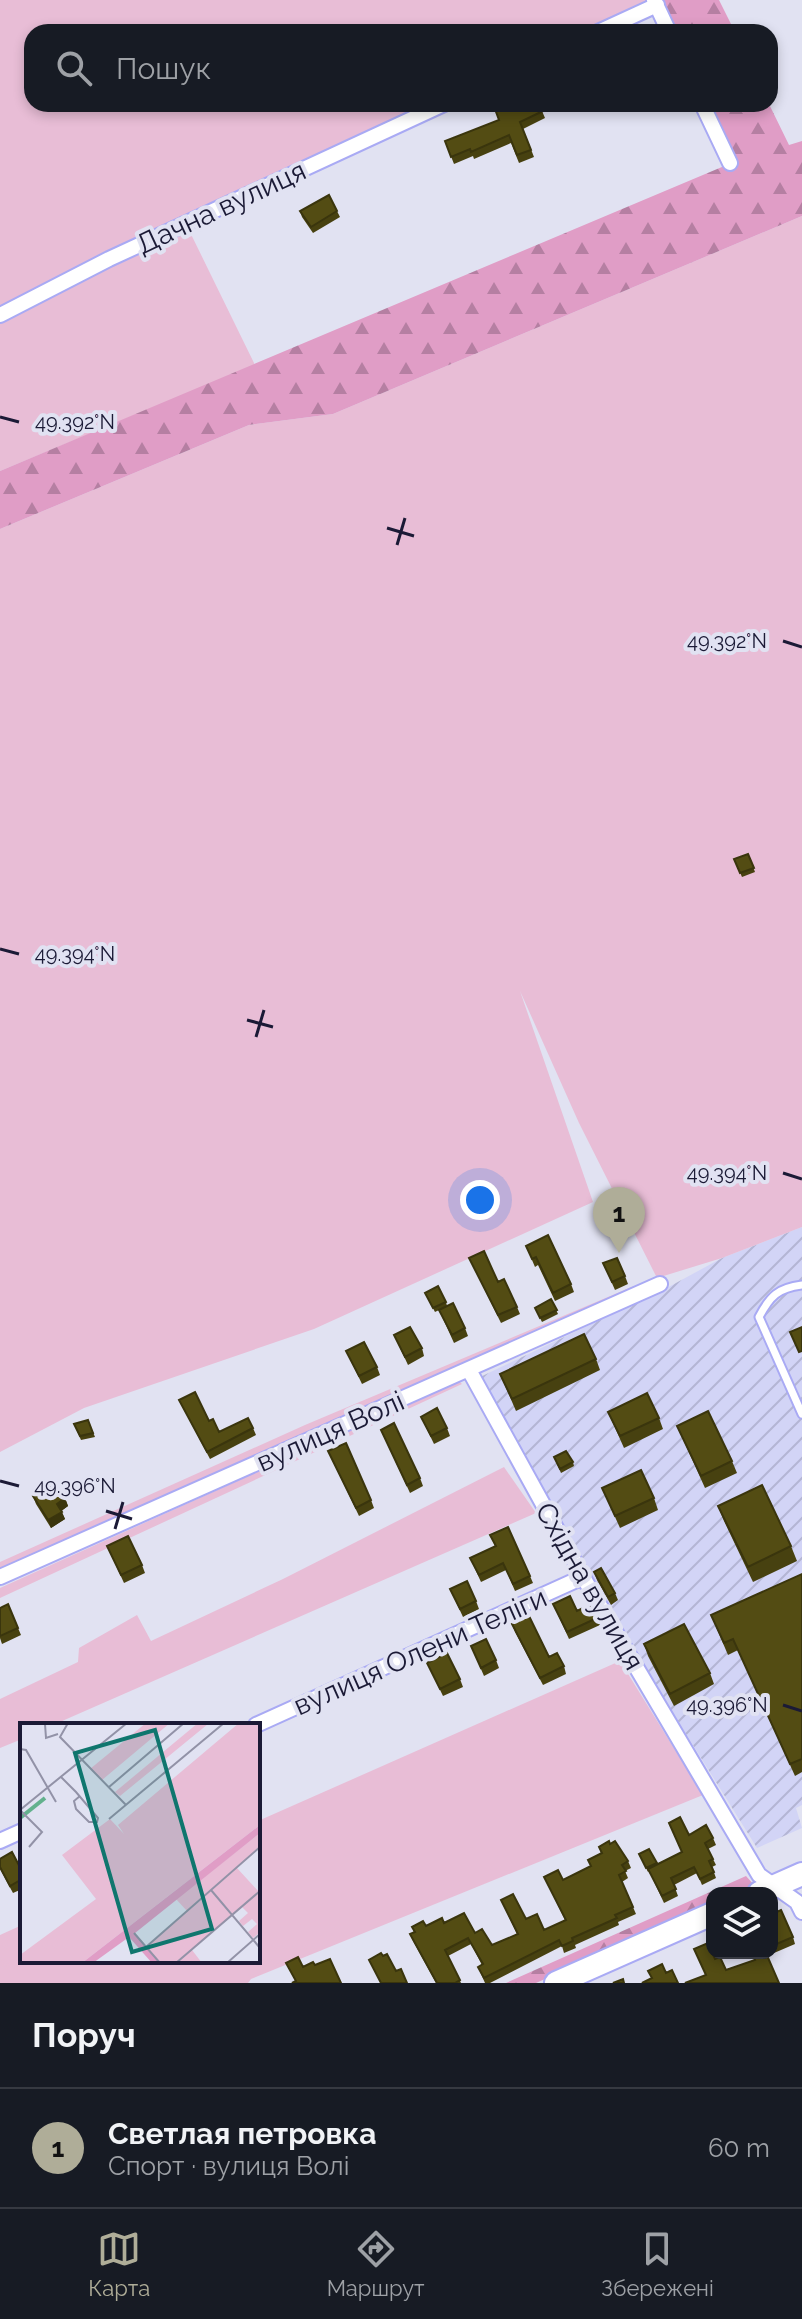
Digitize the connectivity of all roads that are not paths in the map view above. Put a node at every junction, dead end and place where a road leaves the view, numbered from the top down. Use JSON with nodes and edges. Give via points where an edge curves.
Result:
{"nodes":[{"id":1,"x":656,"y":2,"type":"edge"},
{"id":2,"x":613,"y":24,"type":"edge"},
{"id":3,"x":666,"y":24,"type":"edge"},
{"id":4,"x":427,"y":112,"type":"edge"},
{"id":5,"x":706,"y":112,"type":"edge"},
{"id":6,"x":730,"y":163,"type":"dead end"},
{"id":7,"x":0,"y":315,"type":"edge"},
{"id":8,"x":660,"y":1284,"type":"dead end"},
{"id":9,"x":802,"y":1285,"type":"edge"},
{"id":10,"x":469,"y":1370,"type":"junction"},
{"id":11,"x":802,"y":1414,"type":"edge"},
{"id":12,"x":0,"y":1577,"type":"edge"},
{"id":13,"x":583,"y":1577,"type":"junction"},
{"id":14,"x":260,"y":1723,"type":"edge"},
{"id":15,"x":20,"y":1832,"type":"edge"},
{"id":16,"x":0,"y":1841,"type":"edge"},
{"id":17,"x":802,"y":1874,"type":"edge"},
{"id":18,"x":767,"y":1887,"type":"edge"},
{"id":19,"x":773,"y":1887,"type":"edge"},
{"id":20,"x":778,"y":1893,"type":"edge"},
{"id":21,"x":802,"y":1912,"type":"edge"},
{"id":22,"x":706,"y":1917,"type":"edge"},
{"id":23,"x":556,"y":1983,"type":"edge"}],
"edges":[{"from":1,"to":2,"type":"street"},
{"from":1,"to":3,"type":"street"},
{"from":4,"to":7,"type":"street","name":"Дачна вулиця"},
{"from":5,"to":6,"type":"street"},
{"from":8,"to":10,"type":"street","name":"вулиця Волі"},
{"from":9,"to":11,"type":"lane","via":[[781,1289],[759,1317]]},
{"from":10,"to":12,"type":"street","name":"вулиця Волі"},
{"from":10,"to":13,"type":"street","name":"Східна вулиця"},
{"from":13,"to":14,"type":"street","name":"вулиця Олени Теліги"},
{"from":13,"to":18,"type":"street","name":"Східна вулиця"},
{"from":15,"to":16,"type":"street"},
{"from":17,"to":19,"type":"main road"},
{"from":20,"to":21,"type":"street","name":"Східна вулиця","via":[[797,1902]]},
{"from":22,"to":23,"type":"main road"}]}
